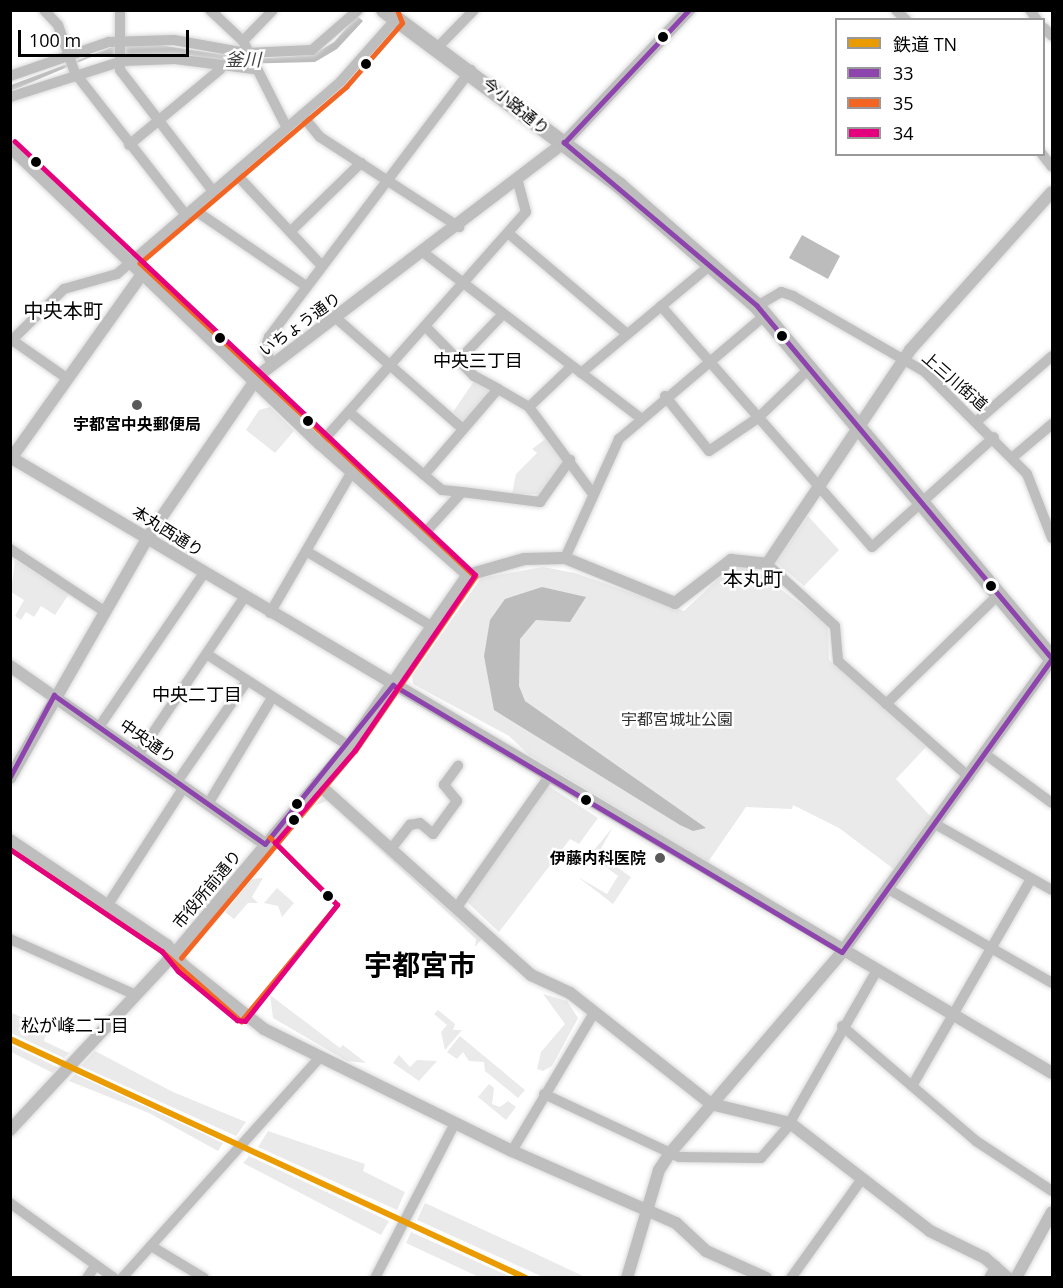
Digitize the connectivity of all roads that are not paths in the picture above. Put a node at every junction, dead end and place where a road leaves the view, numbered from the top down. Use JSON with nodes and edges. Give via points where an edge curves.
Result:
{"nodes":[{"id":1,"x":44,"y":10,"type":"edge"},
{"id":2,"x":120,"y":10,"type":"edge"},
{"id":3,"x":210,"y":10,"type":"edge"},
{"id":4,"x":273,"y":10,"type":"edge"},
{"id":5,"x":358,"y":10,"type":"edge"},
{"id":6,"x":474,"y":10,"type":"edge"},
{"id":7,"x":689,"y":10,"type":"edge"},
{"id":8,"x":388,"y":13,"type":"edge"},
{"id":9,"x":243,"y":42,"type":"junction"},
{"id":10,"x":437,"y":48,"type":"junction"},
{"id":11,"x":122,"y":51,"type":"junction"},
{"id":12,"x":246,"y":53,"type":"junction"},
{"id":13,"x":69,"y":54,"type":"junction"},
{"id":14,"x":221,"y":69,"type":"junction"},
{"id":15,"x":253,"y":69,"type":"junction"},
{"id":16,"x":471,"y":70,"type":"junction"},
{"id":17,"x":75,"y":73,"type":"junction"},
{"id":18,"x":10,"y":76,"type":"edge"},
{"id":19,"x":10,"y":97,"type":"edge"},
{"id":20,"x":302,"y":115,"type":"junction"},
{"id":21,"x":158,"y":121,"type":"junction"},
{"id":22,"x":287,"y":128,"type":"junction"},
{"id":23,"x":564,"y":143,"type":"junction"},
{"id":24,"x":129,"y":145,"type":"junction"},
{"id":25,"x":10,"y":147,"type":"edge"},
{"id":26,"x":360,"y":163,"type":"junction"},
{"id":27,"x":235,"y":173,"type":"junction"},
{"id":28,"x":517,"y":179,"type":"junction"},
{"id":29,"x":387,"y":180,"type":"junction"},
{"id":30,"x":213,"y":191,"type":"junction"},
{"id":31,"x":1053,"y":192,"type":"edge"},
{"id":32,"x":189,"y":212,"type":"junction"},
{"id":33,"x":459,"y":227,"type":"junction"},
{"id":34,"x":291,"y":231,"type":"junction"},
{"id":35,"x":508,"y":232,"type":"junction"},
{"id":36,"x":424,"y":253,"type":"junction"},
{"id":37,"x":129,"y":263,"type":"junction"},
{"id":38,"x":712,"y":264,"type":"junction"},
{"id":39,"x":321,"y":265,"type":"junction"},
{"id":40,"x":141,"y":276,"type":"junction"},
{"id":41,"x":461,"y":285,"type":"junction"},
{"id":42,"x":306,"y":286,"type":"junction"},
{"id":43,"x":661,"y":306,"type":"junction"},
{"id":44,"x":761,"y":310,"type":"junction"},
{"id":45,"x":502,"y":315,"type":"junction"},
{"id":46,"x":336,"y":318,"type":"junction"},
{"id":47,"x":424,"y":326,"type":"junction"},
{"id":48,"x":627,"y":334,"type":"junction"},
{"id":49,"x":11,"y":341,"type":"edge"},
{"id":50,"x":1053,"y":356,"type":"edge"},
{"id":51,"x":905,"y":358,"type":"junction"},
{"id":52,"x":459,"y":360,"type":"junction"},
{"id":53,"x":707,"y":361,"type":"junction"},
{"id":54,"x":272,"y":365,"type":"junction"},
{"id":55,"x":389,"y":367,"type":"junction"},
{"id":56,"x":811,"y":367,"type":"junction"},
{"id":57,"x":577,"y":370,"type":"junction"},
{"id":58,"x":68,"y":379,"type":"junction"},
{"id":59,"x":254,"y":382,"type":"junction"},
{"id":60,"x":498,"y":389,"type":"junction"},
{"id":61,"x":665,"y":396,"type":"junction"},
{"id":62,"x":528,"y":407,"type":"junction"},
{"id":63,"x":349,"y":412,"type":"junction"},
{"id":64,"x":639,"y":417,"type":"junction"},
{"id":65,"x":758,"y":418,"type":"junction"},
{"id":66,"x":977,"y":421,"type":"junction"},
{"id":67,"x":1053,"y":424,"type":"edge"},
{"id":68,"x":860,"y":426,"type":"junction"},
{"id":69,"x":463,"y":429,"type":"junction"},
{"id":70,"x":994,"y":437,"type":"junction"},
{"id":71,"x":320,"y":444,"type":"junction"},
{"id":72,"x":1013,"y":457,"type":"junction"},
{"id":73,"x":11,"y":458,"type":"edge"},
{"id":74,"x":570,"y":460,"type":"junction"},
{"id":75,"x":351,"y":473,"type":"junction"},
{"id":76,"x":424,"y":475,"type":"junction"},
{"id":77,"x":820,"y":486,"type":"junction"},
{"id":78,"x":462,"y":492,"type":"junction"},
{"id":79,"x":593,"y":494,"type":"junction"},
{"id":80,"x":924,"y":502,"type":"junction"},
{"id":81,"x":422,"y":536,"type":"junction"},
{"id":82,"x":148,"y":537,"type":"junction"},
{"id":83,"x":1053,"y":538,"type":"edge"},
{"id":84,"x":10,"y":549,"type":"edge"},
{"id":85,"x":306,"y":551,"type":"junction"},
{"id":86,"x":565,"y":558,"type":"junction"},
{"id":87,"x":767,"y":564,"type":"junction"},
{"id":88,"x":204,"y":573,"type":"junction"},
{"id":89,"x":468,"y":575,"type":"junction"},
{"id":90,"x":999,"y":594,"type":"junction"},
{"id":91,"x":244,"y":598,"type":"junction"},
{"id":92,"x":104,"y":610,"type":"junction"},
{"id":93,"x":270,"y":613,"type":"junction"},
{"id":94,"x":433,"y":627,"type":"junction"},
{"id":95,"x":208,"y":655,"type":"junction"},
{"id":96,"x":1052,"y":659,"type":"edge"},
{"id":97,"x":10,"y":666,"type":"edge"},
{"id":98,"x":247,"y":681,"type":"junction"},
{"id":99,"x":393,"y":685,"type":"junction"},
{"id":100,"x":54,"y":695,"type":"junction"},
{"id":101,"x":272,"y":698,"type":"junction"},
{"id":102,"x":886,"y":704,"type":"junction"},
{"id":103,"x":99,"y":727,"type":"junction"},
{"id":104,"x":349,"y":746,"type":"junction"},
{"id":105,"x":138,"y":754,"type":"junction"},
{"id":106,"x":985,"y":754,"type":"junction"},
{"id":107,"x":14,"y":763,"type":"edge"},
{"id":108,"x":458,"y":766,"type":"dead end"},
{"id":109,"x":969,"y":777,"type":"junction"},
{"id":110,"x":10,"y":778,"type":"edge"},
{"id":111,"x":548,"y":778,"type":"junction"},
{"id":112,"x":318,"y":783,"type":"junction"},
{"id":113,"x":181,"y":784,"type":"junction"},
{"id":114,"x":1053,"y":803,"type":"edge"},
{"id":115,"x":208,"y":804,"type":"junction"},
{"id":116,"x":935,"y":824,"type":"junction"},
{"id":117,"x":10,"y":840,"type":"edge"},
{"id":118,"x":265,"y":844,"type":"junction"},
{"id":119,"x":391,"y":849,"type":"junction"},
{"id":120,"x":1031,"y":879,"type":"junction"},
{"id":121,"x":888,"y":889,"type":"junction"},
{"id":122,"x":1053,"y":890,"type":"edge"},
{"id":123,"x":109,"y":903,"type":"junction"},
{"id":124,"x":457,"y":907,"type":"junction"},
{"id":125,"x":10,"y":939,"type":"edge"},
{"id":126,"x":991,"y":949,"type":"junction"},
{"id":127,"x":842,"y":952,"type":"junction"},
{"id":128,"x":175,"y":953,"type":"junction"},
{"id":129,"x":876,"y":972,"type":"junction"},
{"id":130,"x":1053,"y":983,"type":"edge"},
{"id":131,"x":136,"y":995,"type":"junction"},
{"id":132,"x":594,"y":1012,"type":"junction"},
{"id":133,"x":954,"y":1017,"type":"junction"},
{"id":134,"x":842,"y":1026,"type":"junction"},
{"id":135,"x":320,"y":1057,"type":"junction"},
{"id":136,"x":1053,"y":1073,"type":"edge"},
{"id":137,"x":912,"y":1086,"type":"junction"},
{"id":138,"x":544,"y":1095,"type":"junction"},
{"id":139,"x":711,"y":1104,"type":"junction"},
{"id":140,"x":455,"y":1123,"type":"junction"},
{"id":141,"x":790,"y":1123,"type":"junction"},
{"id":142,"x":10,"y":1130,"type":"edge"},
{"id":143,"x":512,"y":1151,"type":"junction"},
{"id":144,"x":670,"y":1153,"type":"junction"},
{"id":145,"x":862,"y":1179,"type":"junction"},
{"id":146,"x":1053,"y":1191,"type":"edge"},
{"id":147,"x":10,"y":1203,"type":"edge"},
{"id":148,"x":647,"y":1210,"type":"junction"},
{"id":149,"x":1053,"y":1212,"type":"edge"},
{"id":150,"x":151,"y":1246,"type":"junction"},
{"id":151,"x":94,"y":1266,"type":"junction"},
{"id":152,"x":996,"y":1266,"type":"junction"},
{"id":153,"x":87,"y":1278,"type":"edge"},
{"id":154,"x":114,"y":1278,"type":"edge"},
{"id":155,"x":122,"y":1278,"type":"edge"},
{"id":156,"x":204,"y":1278,"type":"edge"},
{"id":157,"x":375,"y":1278,"type":"edge"},
{"id":158,"x":627,"y":1278,"type":"edge"},
{"id":159,"x":766,"y":1278,"type":"edge"},
{"id":160,"x":791,"y":1278,"type":"edge"},
{"id":161,"x":989,"y":1278,"type":"edge"},
{"id":162,"x":1008,"y":1278,"type":"edge"},
{"id":163,"x":1016,"y":1278,"type":"edge"}],
"edges":[{"from":1,"to":13,"type":"street","via":[[58,25]]},
{"from":2,"to":11,"type":"street"},
{"from":3,"to":9,"type":"street"},
{"from":4,"to":9,"type":"street"},
{"from":5,"to":12,"type":"street","via":[[317,48]]},
{"from":6,"to":10,"type":"street"},
{"from":7,"to":23,"type":"street","name":"いちょう通り"},
{"from":8,"to":10,"type":"main road","name":"今小路通り"},
{"from":8,"to":20,"type":"street"},
{"from":9,"to":12,"type":"street"},
{"from":10,"to":16,"type":"main road","name":"今小路通り"},
{"from":11,"to":12,"type":"street","via":[[174,39]]},
{"from":11,"to":13,"type":"street"},
{"from":11,"to":14,"type":"street"},
{"from":11,"to":17,"type":"street"},
{"from":11,"to":21,"type":"street","via":[[120,70]]},
{"from":12,"to":15,"type":"street"},
{"from":13,"to":17,"type":"street"},
{"from":13,"to":18,"type":"street"},
{"from":14,"to":15,"type":"street"},
{"from":14,"to":21,"type":"street"},
{"from":15,"to":22,"type":"street"},
{"from":16,"to":23,"type":"main road","name":"今小路通り"},
{"from":16,"to":29,"type":"street"},
{"from":17,"to":19,"type":"street"},
{"from":17,"to":24,"type":"street"},
{"from":20,"to":22,"type":"street"},
{"from":20,"to":26,"type":"street","via":[[320,137]]},
{"from":21,"to":24,"type":"street"},
{"from":21,"to":30,"type":"street"},
{"from":22,"to":27,"type":"street"},
{"from":23,"to":28,"type":"street","name":"いちょう通り"},
{"from":23,"to":38,"type":"main road","name":"今小路通り"},
{"from":24,"to":32,"type":"street"},
{"from":25,"to":37,"type":"street"},
{"from":26,"to":29,"type":"street"},
{"from":26,"to":34,"type":"street"},
{"from":27,"to":30,"type":"street"},
{"from":27,"to":34,"type":"street"},
{"from":28,"to":33,"type":"street","name":"いちょう通り"},
{"from":28,"to":35,"type":"street","via":[[526,212]]},
{"from":29,"to":33,"type":"street"},
{"from":29,"to":39,"type":"street"},
{"from":30,"to":32,"type":"street"},
{"from":31,"to":51,"type":"street"},
{"from":32,"to":37,"type":"street"},
{"from":32,"to":42,"type":"street"},
{"from":33,"to":36,"type":"street","name":"いちょう通り"},
{"from":34,"to":39,"type":"street"},
{"from":35,"to":41,"type":"street"},
{"from":35,"to":48,"type":"street"},
{"from":36,"to":41,"type":"street"},
{"from":36,"to":46,"type":"street","name":"いちょう通り"},
{"from":37,"to":40,"type":"street"},
{"from":37,"to":49,"type":"street","via":[[114,277],[64,289]]},
{"from":38,"to":43,"type":"street"},
{"from":38,"to":44,"type":"main road","name":"今小路通り"},
{"from":39,"to":42,"type":"street"},
{"from":40,"to":58,"type":"street"},
{"from":40,"to":59,"type":"street"},
{"from":41,"to":45,"type":"street"},
{"from":41,"to":47,"type":"street"},
{"from":42,"to":54,"type":"street","via":[[265,344]]},
{"from":43,"to":48,"type":"street"},
{"from":43,"to":53,"type":"street"},
{"from":44,"to":51,"type":"street","name":"上三川街道","via":[[781,292]]},
{"from":44,"to":53,"type":"street"},
{"from":44,"to":56,"type":"main road","name":"今小路通り"},
{"from":45,"to":52,"type":"street"},
{"from":45,"to":57,"type":"street"},
{"from":46,"to":54,"type":"street","name":"いちょう通り"},
{"from":46,"to":55,"type":"street"},
{"from":47,"to":52,"type":"street"},
{"from":47,"to":55,"type":"street"},
{"from":48,"to":57,"type":"street"},
{"from":49,"to":58,"type":"street"},
{"from":50,"to":66,"type":"street"},
{"from":51,"to":66,"type":"street","name":"上三川街道"},
{"from":51,"to":68,"type":"street"},
{"from":52,"to":60,"type":"street"},
{"from":53,"to":61,"type":"street"},
{"from":53,"to":65,"type":"street"},
{"from":54,"to":59,"type":"street","name":"いちょう通り"},
{"from":55,"to":63,"type":"street"},
{"from":55,"to":69,"type":"street"},
{"from":56,"to":65,"type":"street"},
{"from":56,"to":68,"type":"main road","name":"今小路通り"},
{"from":57,"to":62,"type":"street"},
{"from":57,"to":64,"type":"street"},
{"from":58,"to":73,"type":"street"},
{"from":59,"to":71,"type":"street"},
{"from":59,"to":82,"type":"street","name":"いちょう通り"},
{"from":60,"to":62,"type":"street"},
{"from":60,"to":69,"type":"street"},
{"from":61,"to":64,"type":"street"},
{"from":61,"to":65,"type":"street","via":[[709,451]]},
{"from":62,"to":74,"type":"street"},
{"from":63,"to":71,"type":"street"},
{"from":63,"to":76,"type":"street"},
{"from":64,"to":79,"type":"street","via":[[619,439]]},
{"from":65,"to":77,"type":"street"},
{"from":66,"to":70,"type":"street","name":"上三川街道"},
{"from":67,"to":72,"type":"street"},
{"from":68,"to":77,"type":"street"},
{"from":68,"to":80,"type":"main road","name":"今小路通り"},
{"from":69,"to":76,"type":"street"},
{"from":70,"to":72,"type":"street","name":"上三川街道"},
{"from":70,"to":80,"type":"street"},
{"from":71,"to":75,"type":"street"},
{"from":72,"to":83,"type":"street","name":"上三川街道","via":[[1032,482]]},
{"from":73,"to":82,"type":"street","name":"本丸西通り"},
{"from":74,"to":78,"type":"street","via":[[540,502]]},
{"from":74,"to":79,"type":"street"},
{"from":75,"to":81,"type":"street"},
{"from":75,"to":85,"type":"street"},
{"from":76,"to":78,"type":"street","via":[[442,490]]},
{"from":77,"to":80,"type":"street","via":[[872,547]]},
{"from":77,"to":87,"type":"street"},
{"from":78,"to":81,"type":"street"},
{"from":79,"to":86,"type":"street"},
{"from":80,"to":90,"type":"main road","name":"今小路通り"},
{"from":81,"to":89,"type":"street"},
{"from":82,"to":88,"type":"street","name":"本丸西通り"},
{"from":82,"to":92,"type":"street","name":"いちょう通り"},
{"from":84,"to":92,"type":"street"},
{"from":85,"to":93,"type":"street"},
{"from":85,"to":94,"type":"street"},
{"from":86,"to":87,"type":"street","via":[[675,603],[731,560]]},
{"from":86,"to":89,"type":"street","via":[[524,559]]},
{"from":87,"to":102,"type":"street","via":[[830,619],[836,632],[834,655]]},
{"from":88,"to":91,"type":"street","name":"本丸西通り"},
{"from":88,"to":103,"type":"street"},
{"from":89,"to":94,"type":"street","name":"市役所前通り"},
{"from":90,"to":96,"type":"main road","name":"今小路通り"},
{"from":90,"to":102,"type":"street"},
{"from":91,"to":93,"type":"street","name":"本丸西通り"},
{"from":91,"to":95,"type":"street"},
{"from":92,"to":100,"type":"street","name":"いちょう通り"},
{"from":93,"to":99,"type":"street","name":"本丸西通り"},
{"from":94,"to":99,"type":"street","name":"市役所前通り"},
{"from":95,"to":98,"type":"street"},
{"from":95,"to":105,"type":"street"},
{"from":96,"to":106,"type":"street"},
{"from":97,"to":100,"type":"street","name":"中央通り"},
{"from":98,"to":101,"type":"street"},
{"from":98,"to":113,"type":"street"},
{"from":99,"to":104,"type":"street","name":"市役所前通り"},
{"from":99,"to":111,"type":"street","name":"本丸西通り"},
{"from":100,"to":103,"type":"street","name":"中央通り"},
{"from":100,"to":107,"type":"street","name":"いちょう通り"},
{"from":101,"to":104,"type":"street"},
{"from":101,"to":115,"type":"street"},
{"from":102,"to":109,"type":"street"},
{"from":103,"to":105,"type":"street","name":"中央通り"},
{"from":104,"to":112,"type":"street","name":"市役所前通り"},
{"from":105,"to":113,"type":"street","name":"中央通り"},
{"from":106,"to":109,"type":"street"},
{"from":106,"to":114,"type":"street"},
{"from":107,"to":110,"type":"street","name":"いちょう通り"},
{"from":108,"to":119,"type":"street","via":[[444,785],[457,801],[433,834],[420,824],[410,825]]},
{"from":109,"to":116,"type":"street"},
{"from":111,"to":124,"type":"street"},
{"from":111,"to":127,"type":"street","name":"本丸西通り"},
{"from":112,"to":118,"type":"street","name":"市役所前通り"},
{"from":112,"to":119,"type":"street"},
{"from":113,"to":115,"type":"street","name":"中央通り"},
{"from":113,"to":123,"type":"street"},
{"from":115,"to":118,"type":"street","name":"中央通り"},
{"from":116,"to":120,"type":"street"},
{"from":116,"to":121,"type":"street"},
{"from":117,"to":123,"type":"street"},
{"from":118,"to":128,"type":"street","name":"市役所前通り"},
{"from":119,"to":124,"type":"street"},
{"from":120,"to":122,"type":"street"},
{"from":120,"to":126,"type":"street"},
{"from":121,"to":126,"type":"street"},
{"from":121,"to":127,"type":"street"},
{"from":123,"to":128,"type":"street"},
{"from":124,"to":132,"type":"street","via":[[531,975],[570,993]]},
{"from":125,"to":131,"type":"street"},
{"from":126,"to":130,"type":"street"},
{"from":126,"to":133,"type":"street"},
{"from":127,"to":129,"type":"street","name":"本丸西通り"},
{"from":127,"to":139,"type":"street"},
{"from":128,"to":131,"type":"street","name":"市役所前通り"},
{"from":128,"to":135,"type":"street","via":[[241,1014]]},
{"from":129,"to":133,"type":"street","name":"本丸西通り"},
{"from":129,"to":134,"type":"street"},
{"from":131,"to":142,"type":"street","name":"市役所前通り"},
{"from":132,"to":138,"type":"street"},
{"from":132,"to":139,"type":"street"},
{"from":133,"to":136,"type":"street","name":"本丸西通り"},
{"from":133,"to":137,"type":"street"},
{"from":134,"to":137,"type":"street"},
{"from":134,"to":141,"type":"street"},
{"from":135,"to":140,"type":"street"},
{"from":135,"to":150,"type":"street"},
{"from":137,"to":146,"type":"street","via":[[976,1141]]},
{"from":138,"to":143,"type":"street"},
{"from":138,"to":144,"type":"street"},
{"from":139,"to":141,"type":"street"},
{"from":139,"to":144,"type":"street"},
{"from":140,"to":143,"type":"street"},
{"from":140,"to":157,"type":"street"},
{"from":141,"to":144,"type":"street","via":[[761,1158]]},
{"from":141,"to":145,"type":"street"},
{"from":143,"to":148,"type":"street"},
{"from":144,"to":148,"type":"street"},
{"from":145,"to":152,"type":"street","via":[[930,1231]]},
{"from":145,"to":160,"type":"street"},
{"from":147,"to":151,"type":"street"},
{"from":148,"to":158,"type":"street"},
{"from":148,"to":159,"type":"street","via":[[676,1223],[706,1251]]},
{"from":149,"to":163,"type":"street"},
{"from":150,"to":155,"type":"street"},
{"from":150,"to":156,"type":"street"},
{"from":151,"to":153,"type":"street"},
{"from":151,"to":154,"type":"street"},
{"from":152,"to":161,"type":"street"},
{"from":152,"to":162,"type":"street"}]}
